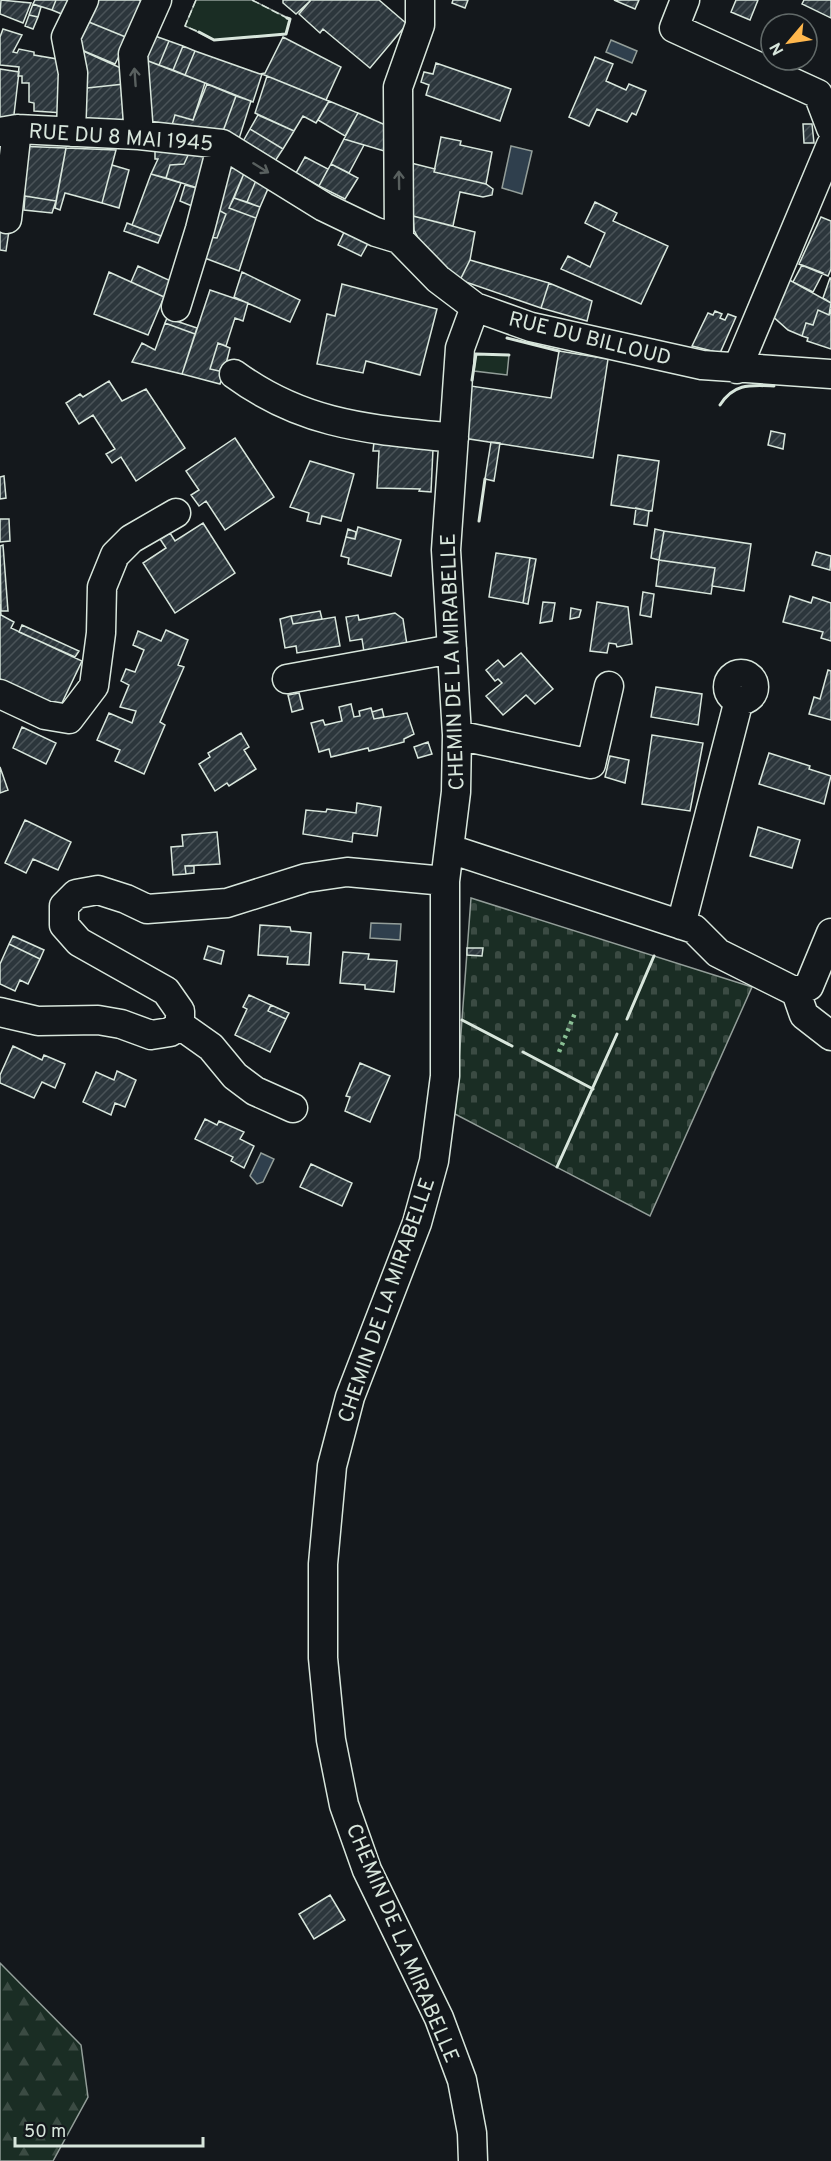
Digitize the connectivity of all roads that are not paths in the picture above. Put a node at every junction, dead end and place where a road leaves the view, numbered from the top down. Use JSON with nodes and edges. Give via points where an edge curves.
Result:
{"nodes":[{"id":1,"x":84,"y":0,"type":"edge"},
{"id":2,"x":157,"y":0,"type":"edge"},
{"id":3,"x":420,"y":0,"type":"edge"},
{"id":4,"x":686,"y":0,"type":"edge"},
{"id":5,"x":831,"y":128,"type":"edge"},
{"id":6,"x":8,"y":131,"type":"edge"},
{"id":7,"x":71,"y":132,"type":"junction"},
{"id":8,"x":139,"y":135,"type":"junction"},
{"id":9,"x":222,"y":144,"type":"junction"},
{"id":10,"x":831,"y":145,"type":"edge"},
{"id":11,"x":7,"y":219,"type":"dead end"},
{"id":12,"x":399,"y":239,"type":"junction"},
{"id":13,"x":176,"y":307,"type":"dead end"},
{"id":14,"x":475,"y":307,"type":"junction"},
{"id":15,"x":737,"y":369,"type":"junction"},
{"id":16,"x":234,"y":374,"type":"dead end"},
{"id":17,"x":831,"y":374,"type":"edge"},
{"id":18,"x":454,"y":438,"type":"junction"},
{"id":19,"x":177,"y":513,"type":"dead end"},
{"id":20,"x":452,"y":649,"type":"junction"},
{"id":21,"x":287,"y":679,"type":"dead end"},
{"id":22,"x":609,"y":686,"type":"dead end"},
{"id":23,"x":0,"y":694,"type":"edge"},
{"id":24,"x":739,"y":700,"type":"dead end"},
{"id":25,"x":457,"y":735,"type":"junction"},
{"id":26,"x":450,"y":849,"type":"junction"},
{"id":27,"x":445,"y":881,"type":"junction"},
{"id":28,"x":681,"y":924,"type":"junction"},
{"id":29,"x":831,"y":933,"type":"edge"},
{"id":30,"x":796,"y":992,"type":"junction"},
{"id":31,"x":0,"y":1012,"type":"edge"},
{"id":32,"x":180,"y":1025,"type":"junction"},
{"id":33,"x":831,"y":1036,"type":"edge"},
{"id":34,"x":293,"y":1108,"type":"dead end"},
{"id":35,"x":473,"y":2161,"type":"edge"}],
"edges":[{"from":1,"to":7,"type":"street","via":[[66,38],[73,73]]},
{"from":8,"to":2,"type":"street","one_way":true,"via":[[133,54]]},
{"from":12,"to":3,"type":"street","one_way":true,"via":[[398,87],[420,25]]},
{"from":4,"to":5,"type":"street","via":[[675,28],[818,94]]},
{"from":6,"to":7,"type":"street","name":"RUE DU 8 MAI 1945"},
{"from":6,"to":11,"type":"street"},
{"from":7,"to":8,"type":"street","name":"RUE DU 8 MAI 1945"},
{"from":8,"to":9,"type":"street","name":"RUE DU 8 MAI 1945"},
{"from":9,"to":12,"type":"street","name":"RUE DU 8 MAI 1945","one_way":true,"via":[[324,207]]},
{"from":9,"to":13,"type":"street"},
{"from":10,"to":15,"type":"street"},
{"from":12,"to":14,"type":"street","name":"RUE DU BILLOUD","via":[[438,279]]},
{"from":14,"to":15,"type":"street","name":"RUE DU BILLOUD","via":[[531,327],[702,365]]},
{"from":14,"to":18,"type":"street","name":"CHEMIN DE LA MIRABELLE","via":[[460,348]]},
{"from":15,"to":17,"type":"street","name":"RUE DU BILLOUD"},
{"from":16,"to":18,"type":"street","via":[[257,391],[306,414],[351,427]]},
{"from":18,"to":20,"type":"street","name":"CHEMIN DE LA MIRABELLE","via":[[446,550]]},
{"from":19,"to":23,"type":"street","via":[[131,538],[115,555],[102,587],[94,686],[69,719],[45,715]]},
{"from":20,"to":21,"type":"street"},
{"from":20,"to":25,"type":"street","name":"CHEMIN DE LA MIRABELLE"},
{"from":22,"to":25,"type":"street","via":[[591,764]]},
{"from":24,"to":28,"type":"street"},
{"from":25,"to":26,"type":"street","name":"CHEMIN DE LA MIRABELLE"},
{"from":26,"to":27,"type":"street","name":"CHEMIN DE LA MIRABELLE"},
{"from":26,"to":28,"type":"street"},
{"from":27,"to":32,"type":"street","via":[[347,872],[306,878],[227,903],[147,909],[98,890],[76,894],[64,906],[64,925],[79,942],[166,991],[180,1011]]},
{"from":27,"to":35,"type":"street","name":"CHEMIN DE LA MIRABELLE","via":[[445,1076],[434,1161],[417,1223],[350,1397],[332,1466],[323,1564],[323,1658],[331,1740],[344,1805],[367,1870],[439,2018],[462,2080]]},
{"from":28,"to":30,"type":"street","via":[[694,929],[718,953]]},
{"from":29,"to":30,"type":"street","via":[[809,986]]},
{"from":30,"to":33,"type":"street","via":[[804,1015]]},
{"from":31,"to":32,"type":"street","via":[[38,1021],[121,1023],[151,1035],[170,1032]]},
{"from":32,"to":34,"type":"street","via":[[211,1047],[235,1076],[255,1091]]}]}
